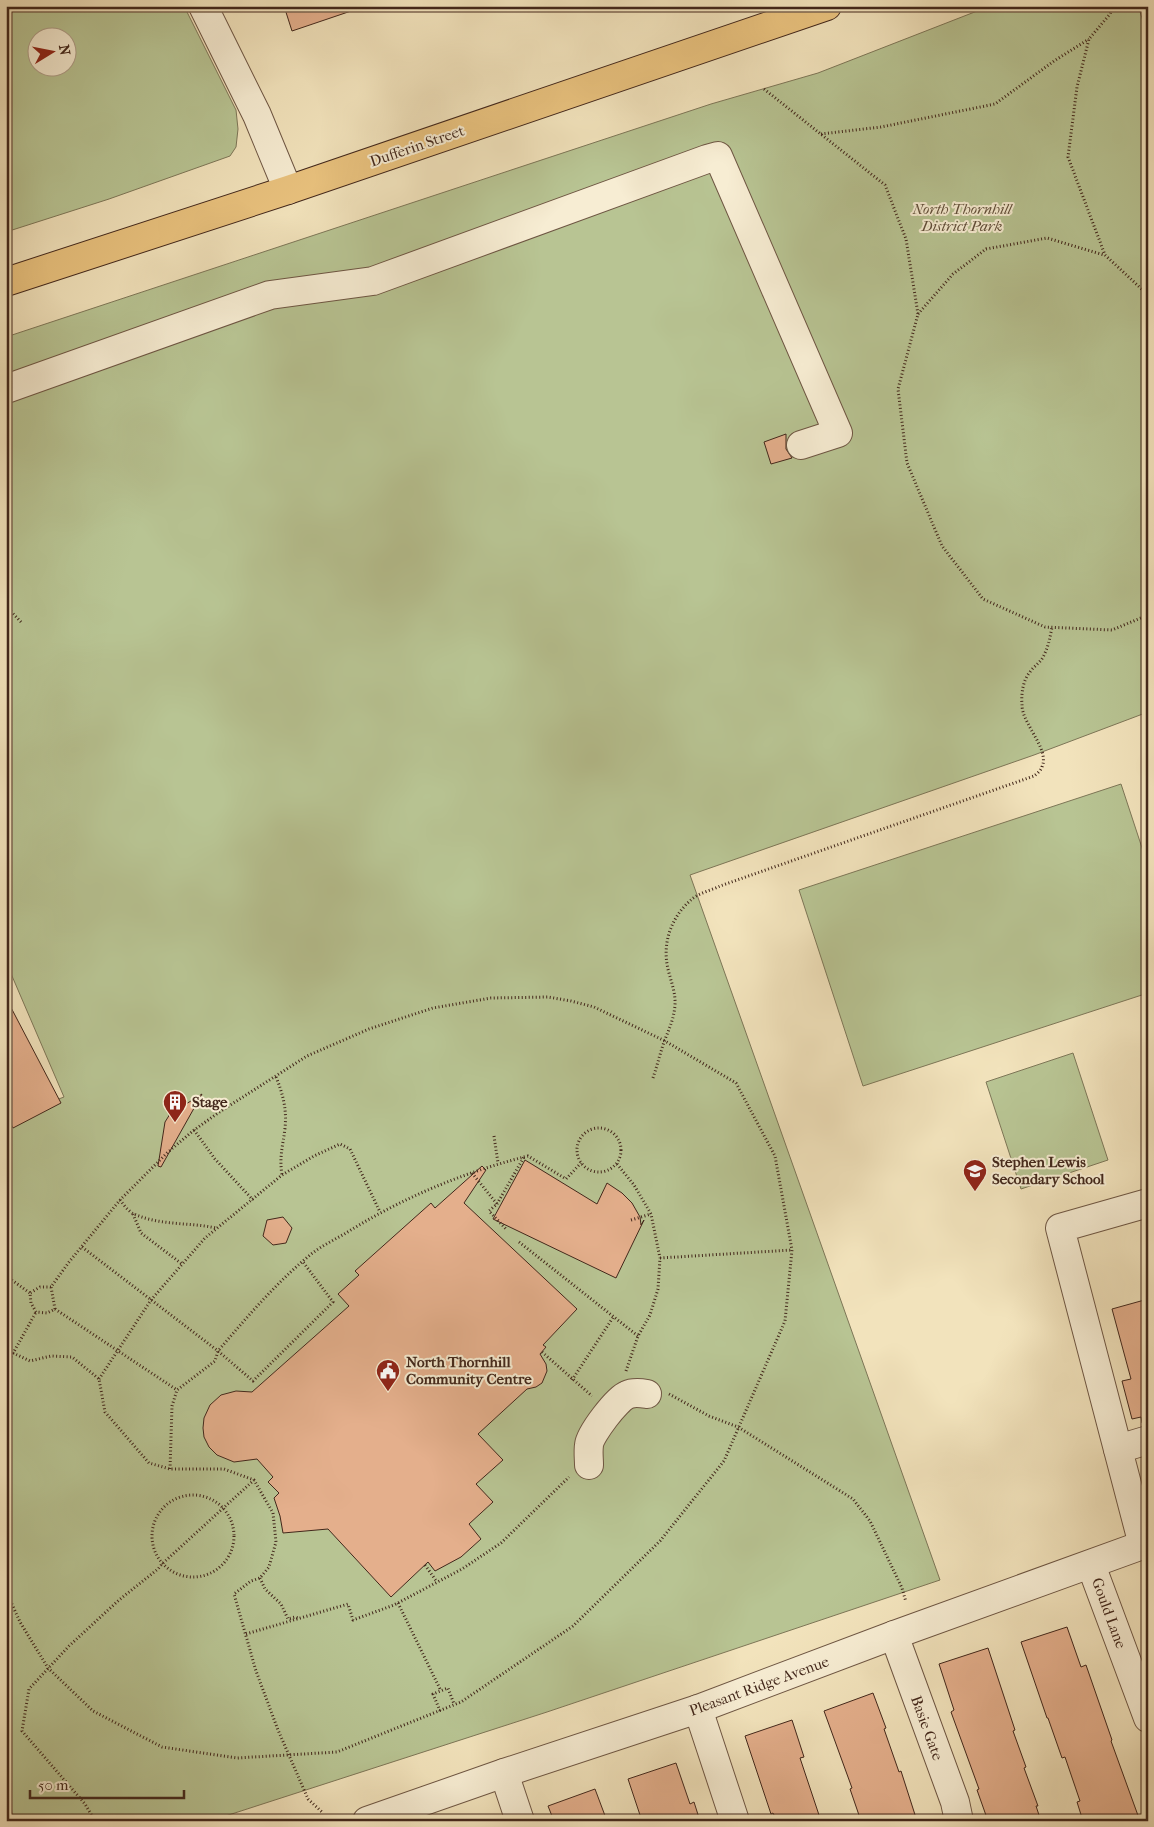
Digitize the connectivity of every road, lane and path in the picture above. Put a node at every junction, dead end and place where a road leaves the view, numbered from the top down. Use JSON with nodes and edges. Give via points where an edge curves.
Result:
{"nodes":[{"id":1,"x":203,"y":6,"type":"edge"},
{"id":2,"x":826,"y":6,"type":"edge"},
{"id":3,"x":1113,"y":6,"type":"edge"},
{"id":4,"x":1089,"y":39,"type":"junction"},
{"id":5,"x":764,"y":89,"type":"dead end"},
{"id":6,"x":821,"y":134,"type":"junction"},
{"id":7,"x":288,"y":190,"type":"junction"},
{"id":8,"x":1105,"y":255,"type":"junction"},
{"id":9,"x":6,"y":282,"type":"edge"},
{"id":10,"x":1148,"y":296,"type":"edge"},
{"id":11,"x":918,"y":314,"type":"junction"},
{"id":12,"x":6,"y":389,"type":"edge"},
{"id":13,"x":801,"y":445,"type":"dead end"},
{"id":14,"x":6,"y":606,"type":"edge"},
{"id":15,"x":1148,"y":615,"type":"edge"},
{"id":16,"x":21,"y":622,"type":"dead end"},
{"id":17,"x":1052,"y":627,"type":"junction"},
{"id":18,"x":665,"y":1041,"type":"junction"},
{"id":19,"x":276,"y":1077,"type":"junction"},
{"id":20,"x":653,"y":1078,"type":"dead end"},
{"id":21,"x":194,"y":1130,"type":"junction"},
{"id":22,"x":494,"y":1136,"type":"dead end"},
{"id":23,"x":524,"y":1157,"type":"junction"},
{"id":24,"x":498,"y":1163,"type":"junction"},
{"id":25,"x":581,"y":1163,"type":"junction"},
{"id":26,"x":617,"y":1164,"type":"junction"},
{"id":27,"x":472,"y":1173,"type":"junction"},
{"id":28,"x":282,"y":1175,"type":"junction"},
{"id":29,"x":120,"y":1200,"type":"junction"},
{"id":30,"x":253,"y":1200,"type":"junction"},
{"id":31,"x":1148,"y":1203,"type":"edge"},
{"id":32,"x":497,"y":1204,"type":"junction"},
{"id":33,"x":380,"y":1212,"type":"junction"},
{"id":34,"x":133,"y":1214,"type":"junction"},
{"id":35,"x":651,"y":1214,"type":"junction"},
{"id":36,"x":631,"y":1220,"type":"dead end"},
{"id":37,"x":217,"y":1228,"type":"junction"},
{"id":38,"x":506,"y":1229,"type":"dead end"},
{"id":39,"x":519,"y":1242,"type":"dead end"},
{"id":40,"x":82,"y":1247,"type":"junction"},
{"id":41,"x":792,"y":1250,"type":"junction"},
{"id":42,"x":660,"y":1258,"type":"junction"},
{"id":43,"x":302,"y":1262,"type":"junction"},
{"id":44,"x":182,"y":1264,"type":"junction"},
{"id":45,"x":6,"y":1276,"type":"edge"},
{"id":46,"x":50,"y":1287,"type":"junction"},
{"id":47,"x":30,"y":1293,"type":"junction"},
{"id":48,"x":151,"y":1300,"type":"junction"},
{"id":49,"x":55,"y":1309,"type":"junction"},
{"id":50,"x":36,"y":1312,"type":"junction"},
{"id":51,"x":614,"y":1316,"type":"junction"},
{"id":52,"x":638,"y":1336,"type":"junction"},
{"id":53,"x":117,"y":1350,"type":"junction"},
{"id":54,"x":218,"y":1351,"type":"junction"},
{"id":55,"x":13,"y":1352,"type":"junction"},
{"id":56,"x":542,"y":1352,"type":"dead end"},
{"id":57,"x":6,"y":1366,"type":"edge"},
{"id":58,"x":627,"y":1370,"type":"junction"},
{"id":59,"x":622,"y":1377,"type":"dead end"},
{"id":60,"x":99,"y":1379,"type":"junction"},
{"id":61,"x":572,"y":1380,"type":"junction"},
{"id":62,"x":649,"y":1387,"type":"junction"},
{"id":63,"x":177,"y":1390,"type":"junction"},
{"id":64,"x":586,"y":1392,"type":"dead end"},
{"id":65,"x":738,"y":1427,"type":"junction"},
{"id":66,"x":1148,"y":1440,"type":"edge"},
{"id":67,"x":1118,"y":1449,"type":"junction"},
{"id":68,"x":170,"y":1469,"type":"junction"},
{"id":69,"x":581,"y":1469,"type":"joint"},
{"id":70,"x":254,"y":1480,"type":"junction"},
{"id":71,"x":223,"y":1508,"type":"junction"},
{"id":72,"x":1145,"y":1544,"type":"edge"},
{"id":73,"x":162,"y":1564,"type":"junction"},
{"id":74,"x":425,"y":1565,"type":"dead end"},
{"id":75,"x":1091,"y":1565,"type":"junction"},
{"id":76,"x":260,"y":1578,"type":"junction"},
{"id":77,"x":437,"y":1582,"type":"junction"},
{"id":78,"x":6,"y":1591,"type":"edge"},
{"id":79,"x":906,"y":1602,"type":"dead end"},
{"id":80,"x":398,"y":1603,"type":"junction"},
{"id":81,"x":299,"y":1618,"type":"junction"},
{"id":82,"x":246,"y":1634,"type":"junction"},
{"id":83,"x":894,"y":1635,"type":"junction"},
{"id":84,"x":48,"y":1668,"type":"junction"},
{"id":85,"x":441,"y":1691,"type":"junction"},
{"id":86,"x":454,"y":1704,"type":"junction"},
{"id":87,"x":698,"y":1709,"type":"junction"},
{"id":88,"x":440,"y":1710,"type":"junction"},
{"id":89,"x":1148,"y":1718,"type":"edge"},
{"id":90,"x":289,"y":1755,"type":"junction"},
{"id":91,"x":504,"y":1773,"type":"junction"},
{"id":92,"x":322,"y":1812,"type":"dead end"},
{"id":93,"x":95,"y":1821,"type":"edge"},
{"id":94,"x":367,"y":1821,"type":"edge"},
{"id":95,"x":520,"y":1821,"type":"edge"},
{"id":96,"x":735,"y":1821,"type":"edge"},
{"id":97,"x":959,"y":1821,"type":"edge"}],
"edges":[{"from":1,"to":7,"type":"street","via":[[257,115]]},
{"from":2,"to":7,"type":"main road","name":"Dufferin Street"},
{"from":3,"to":4,"type":"path"},
{"from":4,"to":6,"type":"path","via":[[995,104],[881,127]]},
{"from":4,"to":8,"type":"path","via":[[1077,87],[1068,157]]},
{"from":5,"to":6,"type":"path"},
{"from":6,"to":11,"type":"path","via":[[885,184],[906,239]]},
{"from":7,"to":9,"type":"main road","name":"Dufferin Street"},
{"from":8,"to":10,"type":"path"},
{"from":8,"to":11,"type":"path","via":[[1047,238],[986,249],[953,274]]},
{"from":11,"to":17,"type":"path","via":[[898,388],[907,463],[942,546],[983,599],[1045,627]]},
{"from":12,"to":13,"type":"street","via":[[270,295],[373,281],[718,156],[838,433]]},
{"from":14,"to":16,"type":"path"},
{"from":15,"to":17,"type":"path","via":[[1112,630]]},
{"from":17,"to":18,"type":"path","via":[[1043,659],[1024,682],[1022,696],[1025,719],[1043,756],[1042,768],[1034,776],[693,898],[675,918],[667,939],[667,964],[675,1002],[674,1017]]},
{"from":18,"to":19,"type":"path","via":[[594,1007],[571,1000],[491,998],[433,1008],[369,1029],[307,1056]]},
{"from":18,"to":20,"type":"path"},
{"from":18,"to":41,"type":"path","via":[[736,1084],[775,1156]]},
{"from":19,"to":21,"type":"path"},
{"from":19,"to":28,"type":"path","via":[[285,1109],[280,1161]]},
{"from":21,"to":29,"type":"path"},
{"from":21,"to":30,"type":"path","via":[[215,1159]]},
{"from":22,"to":24,"type":"path"},
{"from":23,"to":24,"type":"path"},
{"from":23,"to":25,"type":"path","via":[[528,1156],[566,1179]]},
{"from":23,"to":32,"type":"path"},
{"from":24,"to":27,"type":"path"},
{"from":25,"to":26,"type":"path","via":[[599,1173]]},
{"from":25,"to":26,"type":"path","via":[[576,1152],[579,1140],[587,1130],[600,1127],[611,1131],[620,1140],[622,1152]]},
{"from":26,"to":35,"type":"path"},
{"from":27,"to":32,"type":"path"},
{"from":27,"to":33,"type":"path"},
{"from":28,"to":30,"type":"path"},
{"from":28,"to":33,"type":"path","via":[[340,1144],[350,1149]]},
{"from":29,"to":34,"type":"path"},
{"from":29,"to":40,"type":"path"},
{"from":30,"to":37,"type":"path"},
{"from":31,"to":67,"type":"street","via":[[1060,1228]]},
{"from":32,"to":38,"type":"path","via":[[489,1212]]},
{"from":33,"to":43,"type":"path"},
{"from":34,"to":37,"type":"path","via":[[170,1224]]},
{"from":34,"to":44,"type":"path","via":[[141,1233]]},
{"from":35,"to":36,"type":"path"},
{"from":35,"to":42,"type":"path"},
{"from":37,"to":44,"type":"path"},
{"from":39,"to":51,"type":"path"},
{"from":40,"to":46,"type":"path"},
{"from":40,"to":48,"type":"path"},
{"from":41,"to":42,"type":"path"},
{"from":41,"to":65,"type":"path","via":[[785,1321]]},
{"from":42,"to":52,"type":"path","via":[[658,1289]]},
{"from":43,"to":54,"type":"path","via":[[270,1292]]},
{"from":43,"to":54,"type":"path","via":[[333,1302],[253,1381]]},
{"from":44,"to":48,"type":"path"},
{"from":45,"to":47,"type":"path"},
{"from":46,"to":47,"type":"path","via":[[40,1287]]},
{"from":46,"to":49,"type":"path"},
{"from":47,"to":50,"type":"path"},
{"from":48,"to":53,"type":"path"},
{"from":48,"to":54,"type":"path"},
{"from":49,"to":50,"type":"path","via":[[47,1313]]},
{"from":49,"to":53,"type":"path"},
{"from":50,"to":55,"type":"path"},
{"from":51,"to":52,"type":"path"},
{"from":51,"to":61,"type":"path"},
{"from":52,"to":58,"type":"path"},
{"from":53,"to":60,"type":"path"},
{"from":53,"to":63,"type":"path"},
{"from":54,"to":63,"type":"path","via":[[215,1360]]},
{"from":55,"to":57,"type":"path"},
{"from":55,"to":60,"type":"path","via":[[30,1362],[51,1356],[72,1358]]},
{"from":56,"to":61,"type":"path"},
{"from":58,"to":59,"type":"path"},
{"from":58,"to":62,"type":"path"},
{"from":60,"to":68,"type":"path","via":[[105,1412],[148,1462]]},
{"from":61,"to":64,"type":"path"},
{"from":62,"to":65,"type":"path"},
{"from":62,"to":69,"type":"street","via":[[619,1401],[593,1434]]},
{"from":63,"to":68,"type":"path","via":[[172,1406]]},
{"from":65,"to":79,"type":"path","via":[[853,1499],[870,1522]]},
{"from":65,"to":86,"type":"path","via":[[724,1461],[660,1541],[573,1626]]},
{"from":66,"to":67,"type":"street"},
{"from":67,"to":72,"type":"street"},
{"from":68,"to":70,"type":"path","via":[[224,1469]]},
{"from":69,"to":77,"type":"path","via":[[501,1543]]},
{"from":70,"to":71,"type":"path"},
{"from":70,"to":76,"type":"path","via":[[273,1513],[276,1542],[269,1567]]},
{"from":71,"to":73,"type":"path"},
{"from":71,"to":73,"type":"path","via":[[211,1499],[196,1495],[181,1497],[167,1504],[157,1516],[152,1530],[153,1546]]},
{"from":71,"to":73,"type":"path","via":[[232,1522],[234,1537],[231,1552],[223,1565],[205,1576],[190,1578],[175,1574]]},
{"from":72,"to":75,"type":"street","name":"Pleasant Ridge Avenue"},
{"from":73,"to":84,"type":"path"},
{"from":74,"to":77,"type":"path"},
{"from":75,"to":83,"type":"street","name":"Pleasant Ridge Avenue"},
{"from":75,"to":89,"type":"street","name":"Gould Lane"},
{"from":76,"to":81,"type":"path","via":[[265,1589],[281,1604],[288,1619]]},
{"from":76,"to":82,"type":"path","via":[[234,1594]]},
{"from":77,"to":80,"type":"path"},
{"from":78,"to":84,"type":"path","via":[[20,1622]]},
{"from":80,"to":81,"type":"path","via":[[353,1620],[348,1604]]},
{"from":80,"to":85,"type":"path"},
{"from":81,"to":82,"type":"path"},
{"from":82,"to":90,"type":"path","via":[[256,1671]]},
{"from":83,"to":87,"type":"street","name":"Pleasant Ridge Avenue"},
{"from":83,"to":97,"type":"street","name":"Basie Gate"},
{"from":84,"to":90,"type":"path","via":[[93,1711],[162,1747],[237,1758]]},
{"from":84,"to":93,"type":"path","via":[[29,1689],[22,1731],[85,1804]]},
{"from":85,"to":86,"type":"path","via":[[448,1688]]},
{"from":85,"to":88,"type":"path","via":[[433,1694]]},
{"from":86,"to":88,"type":"path"},
{"from":87,"to":91,"type":"street","name":"Pleasant Ridge Avenue"},
{"from":87,"to":96,"type":"street"},
{"from":88,"to":90,"type":"path","via":[[337,1752]]},
{"from":90,"to":92,"type":"path","via":[[308,1798]]},
{"from":91,"to":94,"type":"street","name":"Pleasant Ridge Avenue"},
{"from":91,"to":95,"type":"street"}]}
